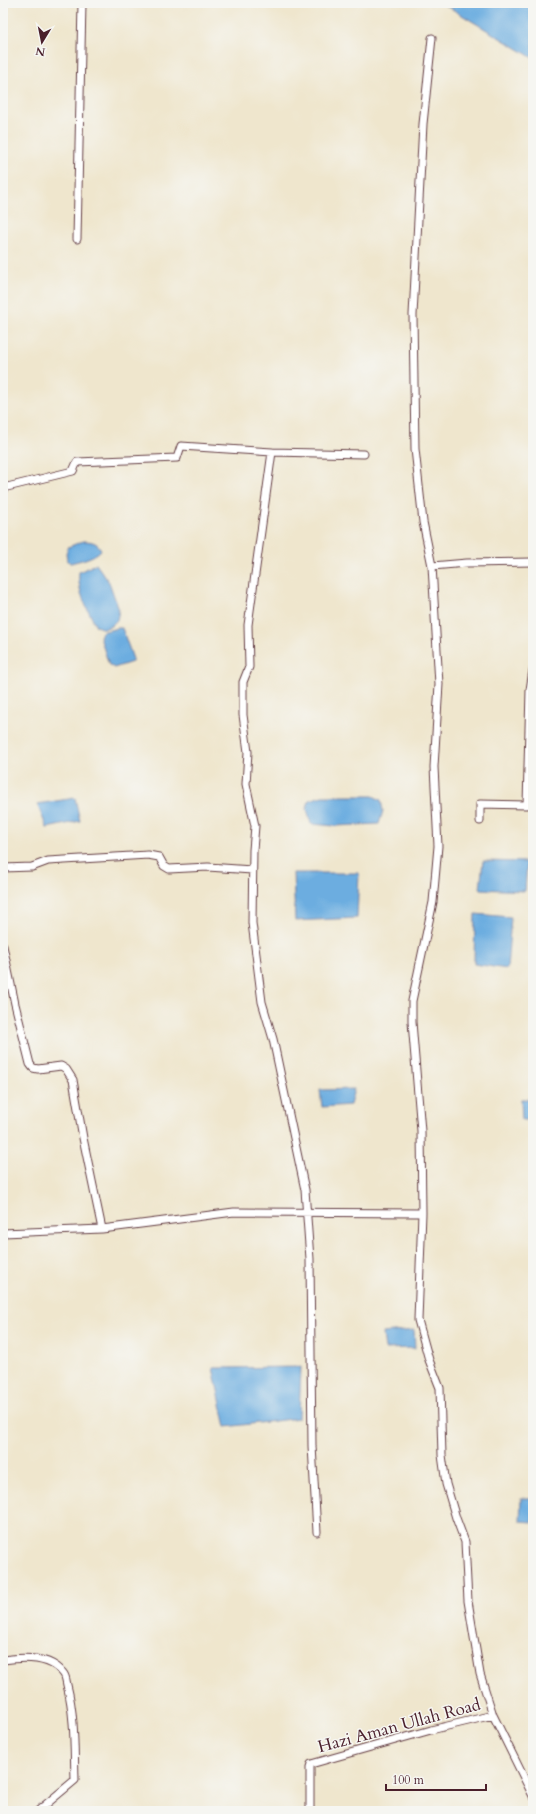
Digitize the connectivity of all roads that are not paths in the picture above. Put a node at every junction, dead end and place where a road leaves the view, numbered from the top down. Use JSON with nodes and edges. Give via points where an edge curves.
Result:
{"nodes":[{"id":1,"x":82,"y":3,"type":"edge"},
{"id":2,"x":432,"y":38,"type":"dead end"},
{"id":3,"x":77,"y":239,"type":"dead end"},
{"id":4,"x":272,"y":452,"type":"junction"},
{"id":5,"x":364,"y":454,"type":"dead end"},
{"id":6,"x":3,"y":488,"type":"edge"},
{"id":7,"x":533,"y":562,"type":"edge"},
{"id":8,"x":432,"y":566,"type":"junction"},
{"id":9,"x":533,"y":670,"type":"edge"},
{"id":10,"x":480,"y":821,"type":"dead end"},
{"id":11,"x":3,"y":868,"type":"edge"},
{"id":12,"x":252,"y":870,"type":"junction"},
{"id":13,"x":3,"y":946,"type":"edge"},
{"id":14,"x":422,"y":1213,"type":"junction"},
{"id":15,"x":102,"y":1229,"type":"junction"},
{"id":16,"x":3,"y":1233,"type":"edge"},
{"id":17,"x":317,"y":1532,"type":"dead end"},
{"id":18,"x":3,"y":1660,"type":"edge"},
{"id":19,"x":493,"y":1715,"type":"junction"},
{"id":20,"x":533,"y":1796,"type":"edge"},
{"id":21,"x":38,"y":1811,"type":"edge"},
{"id":22,"x":310,"y":1811,"type":"edge"}],
"edges":[{"from":1,"to":3,"type":"street"},
{"from":2,"to":8,"type":"street","via":[[422,140],[413,315],[414,449],[423,522]]},
{"from":4,"to":5,"type":"street"},
{"from":4,"to":6,"type":"street","via":[[181,446],[177,458],[76,462],[73,471]]},
{"from":4,"to":12,"type":"street","via":[[248,625],[249,667],[243,682],[243,715],[248,752],[246,784],[255,826]]},
{"from":7,"to":8,"type":"street"},
{"from":8,"to":14,"type":"street","via":[[439,684],[434,767],[438,846],[434,902],[412,1001],[421,1131]]},
{"from":9,"to":10,"type":"street","via":[[530,690],[527,804],[480,804]]},
{"from":11,"to":12,"type":"street","via":[[32,867],[48,861],[148,855],[159,857],[169,870],[208,867]]},
{"from":12,"to":17,"type":"street","via":[[252,924],[262,1002],[273,1039],[305,1190],[310,1259],[312,1446]]},
{"from":13,"to":15,"type":"street","via":[[30,1064],[38,1069],[61,1066],[66,1069],[72,1080]]},
{"from":14,"to":15,"type":"street","via":[[234,1212]]},
{"from":14,"to":19,"type":"street","via":[[418,1320],[440,1388],[442,1455],[446,1484],[465,1542],[468,1601],[480,1674]]},
{"from":15,"to":16,"type":"street"},
{"from":18,"to":21,"type":"street","via":[[45,1660],[53,1664],[64,1674],[70,1696],[75,1780]]},
{"from":19,"to":20,"type":"street"},
{"from":19,"to":22,"type":"street","name":"Hazi Aman Ullah Road","via":[[311,1764]]}]}
